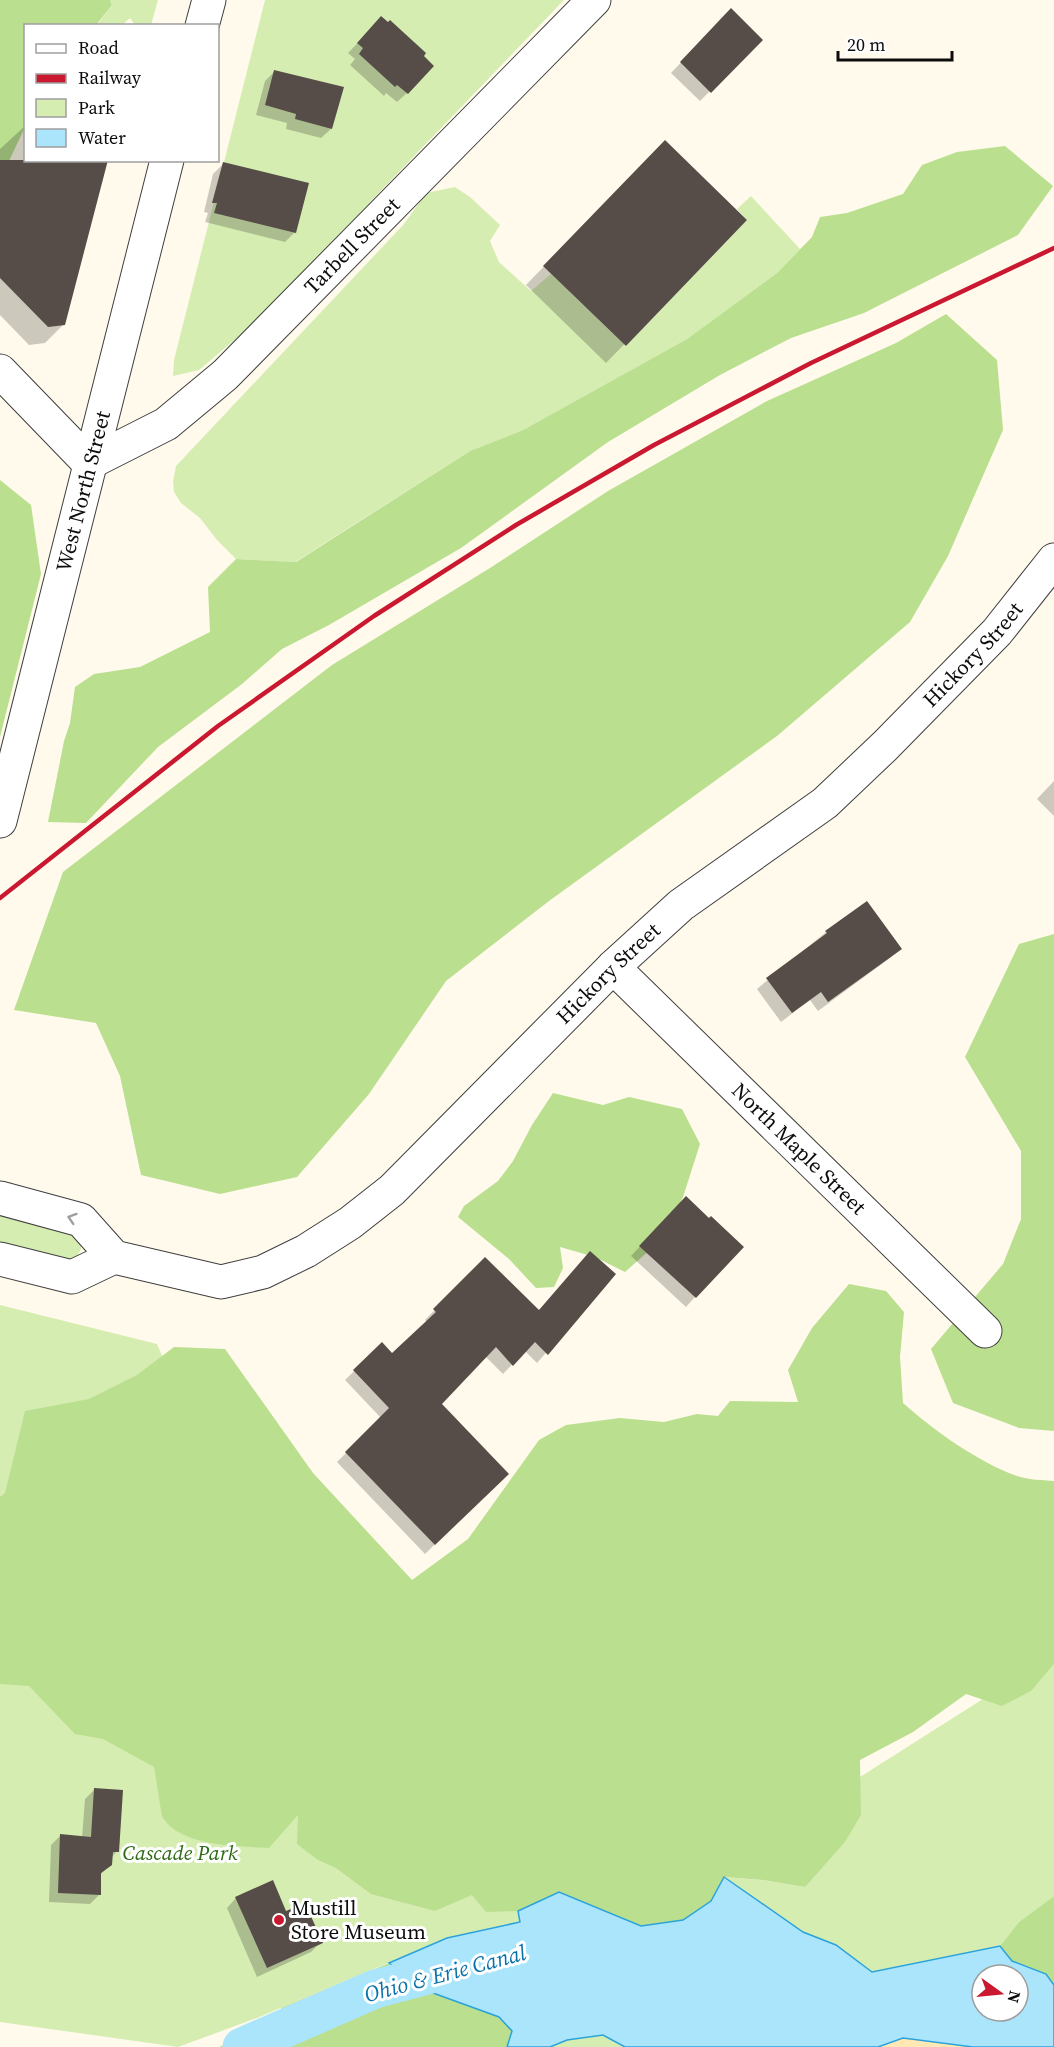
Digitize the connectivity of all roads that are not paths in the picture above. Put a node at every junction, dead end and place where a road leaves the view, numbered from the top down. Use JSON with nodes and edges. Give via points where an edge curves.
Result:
{"nodes":[{"id":1,"x":209,"y":0,"type":"edge"},
{"id":2,"x":594,"y":0,"type":"edge"},
{"id":3,"x":203,"y":24,"type":"edge"},
{"id":4,"x":166,"y":162,"type":"edge"},
{"id":5,"x":0,"y":371,"type":"edge"},
{"id":6,"x":89,"y":464,"type":"junction"},
{"id":7,"x":1054,"y":560,"type":"edge"},
{"id":8,"x":0,"y":821,"type":"edge"},
{"id":9,"x":613,"y":967,"type":"junction"},
{"id":10,"x":0,"y":1198,"type":"edge"},
{"id":11,"x":114,"y":1257,"type":"junction"},
{"id":12,"x":0,"y":1259,"type":"edge"},
{"id":13,"x":985,"y":1331,"type":"dead end"}],
"edges":[{"from":1,"to":3,"type":"street"},
{"from":2,"to":6,"type":"street","name":"Tarbell Street","via":[[225,375],[166,424]]},
{"from":4,"to":6,"type":"street","name":"West North Street"},
{"from":5,"to":6,"type":"street"},
{"from":6,"to":8,"type":"street","name":"West North Street"},
{"from":7,"to":9,"type":"street","name":"Hickory Street","via":[[997,632],[825,803],[681,905]]},
{"from":9,"to":11,"type":"street","name":"Hickory Street","via":[[392,1190],[306,1251],[263,1272],[221,1282]]},
{"from":9,"to":13,"type":"street","name":"North Maple Street"},
{"from":11,"to":10,"type":"street","one_way":true,"via":[[81,1220]]},
{"from":11,"to":12,"type":"street","via":[[72,1277]]}]}
